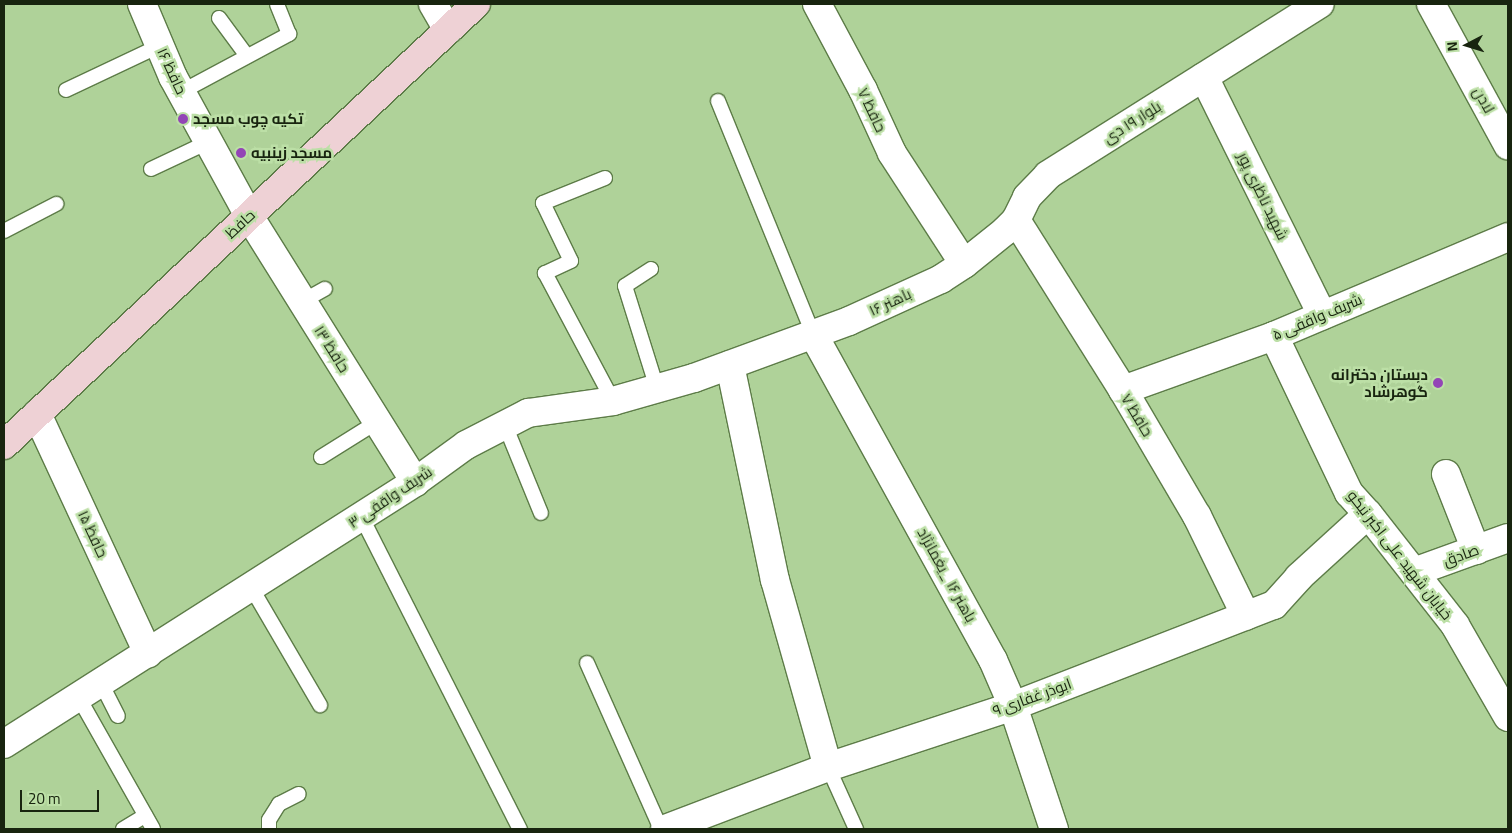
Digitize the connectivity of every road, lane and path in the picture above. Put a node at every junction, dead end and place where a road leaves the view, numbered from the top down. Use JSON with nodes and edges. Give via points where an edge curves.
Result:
{"nodes":[{"id":1,"x":142,"y":4,"type":"edge"},
{"id":2,"x":277,"y":4,"type":"edge"},
{"id":3,"x":433,"y":4,"type":"edge"},
{"id":4,"x":476,"y":4,"type":"edge"},
{"id":5,"x":817,"y":4,"type":"edge"},
{"id":6,"x":1320,"y":4,"type":"edge"},
{"id":7,"x":1431,"y":4,"type":"edge"},
{"id":8,"x":219,"y":18,"type":"dead end"},
{"id":9,"x":448,"y":30,"type":"junction"},
{"id":10,"x":160,"y":46,"type":"junction"},
{"id":11,"x":247,"y":56,"type":"junction"},
{"id":12,"x":1204,"y":77,"type":"junction"},
{"id":13,"x":66,"y":90,"type":"dead end"},
{"id":14,"x":180,"y":92,"type":"junction"},
{"id":15,"x":718,"y":101,"type":"dead end"},
{"id":16,"x":208,"y":142,"type":"junction"},
{"id":17,"x":1508,"y":145,"type":"edge"},
{"id":18,"x":151,"y":169,"type":"dead end"},
{"id":19,"x":605,"y":178,"type":"dead end"},
{"id":20,"x":56,"y":204,"type":"dead end"},
{"id":21,"x":249,"y":216,"type":"junction"},
{"id":22,"x":1016,"y":220,"type":"junction"},
{"id":23,"x":4,"y":231,"type":"edge"},
{"id":24,"x":1508,"y":236,"type":"edge"},
{"id":25,"x":964,"y":264,"type":"junction"},
{"id":26,"x":651,"y":269,"type":"dead end"},
{"id":27,"x":1322,"y":315,"type":"junction"},
{"id":28,"x":813,"y":334,"type":"junction"},
{"id":29,"x":1274,"y":336,"type":"junction"},
{"id":30,"x":730,"y":365,"type":"junction"},
{"id":31,"x":657,"y":388,"type":"junction"},
{"id":32,"x":1123,"y":390,"type":"junction"},
{"id":33,"x":613,"y":401,"type":"junction"},
{"id":34,"x":37,"y":414,"type":"junction"},
{"id":35,"x":377,"y":422,"type":"junction"},
{"id":36,"x":505,"y":424,"type":"junction"},
{"id":37,"x":4,"y":445,"type":"edge"},
{"id":38,"x":321,"y":457,"type":"dead end"},
{"id":39,"x":1446,"y":474,"type":"dead end"},
{"id":40,"x":415,"y":482,"type":"junction"},
{"id":41,"x":541,"y":513,"type":"dead end"},
{"id":42,"x":1368,"y":514,"type":"junction"},
{"id":43,"x":362,"y":516,"type":"junction"},
{"id":44,"x":1508,"y":538,"type":"edge"},
{"id":45,"x":1476,"y":550,"type":"junction"},
{"id":46,"x":1414,"y":572,"type":"junction"},
{"id":47,"x":251,"y":588,"type":"junction"},
{"id":48,"x":1246,"y":616,"type":"junction"},
{"id":49,"x":148,"y":654,"type":"junction"},
{"id":50,"x":588,"y":663,"type":"dead end"},
{"id":51,"x":102,"y":683,"type":"junction"},
{"id":52,"x":79,"y":698,"type":"junction"},
{"id":53,"x":320,"y":705,"type":"dead end"},
{"id":54,"x":1013,"y":706,"type":"junction"},
{"id":55,"x":118,"y":716,"type":"dead end"},
{"id":56,"x":1508,"y":717,"type":"edge"},
{"id":57,"x":4,"y":744,"type":"edge"},
{"id":58,"x":828,"y":767,"type":"junction"},
{"id":59,"x":300,"y":794,"type":"dead end"},
{"id":60,"x":145,"y":816,"type":"junction"},
{"id":61,"x":123,"y":829,"type":"edge"},
{"id":62,"x":153,"y":829,"type":"edge"},
{"id":63,"x":269,"y":829,"type":"edge"},
{"id":64,"x":520,"y":829,"type":"edge"},
{"id":65,"x":663,"y":829,"type":"edge"},
{"id":66,"x":856,"y":829,"type":"edge"},
{"id":67,"x":1054,"y":829,"type":"edge"}],
"edges":[{"from":1,"to":10,"type":"street","name":"حافظ ۱۶"},
{"from":2,"to":11,"type":"lane","via":[[289,34]]},
{"from":3,"to":9,"type":"street"},
{"from":4,"to":9,"type":"main road","name":"حافظ"},
{"from":5,"to":25,"type":"street","name":"حافظ ۷","via":[[892,153]]},
{"from":6,"to":12,"type":"street","name":"بلوار ۱۹ دی"},
{"from":7,"to":17,"type":"street","name":"لادن"},
{"from":8,"to":11,"type":"lane"},
{"from":9,"to":21,"type":"main road","name":"حافظ"},
{"from":10,"to":13,"type":"lane"},
{"from":10,"to":14,"type":"street","name":"حافظ ۱۶"},
{"from":11,"to":14,"type":"lane"},
{"from":12,"to":22,"type":"street","name":"بلوار ۱۹ دی","via":[[1048,175],[1027,197]]},
{"from":12,"to":27,"type":"street","name":"شهید ناظری پور"},
{"from":14,"to":16,"type":"street","name":"حافظ ۱۶"},
{"from":15,"to":28,"type":"lane"},
{"from":16,"to":18,"type":"lane"},
{"from":16,"to":21,"type":"street","name":"حافظ ۱۶"},
{"from":19,"to":33,"type":"lane","via":[[543,203],[571,261],[545,272]]},
{"from":20,"to":23,"type":"lane"},
{"from":21,"to":34,"type":"main road","name":"حافظ"},
{"from":21,"to":35,"type":"street","name":"حافظ ۱۳","via":[[314,295]]},
{"from":22,"to":25,"type":"street","name":"بلوار ۱۹ دی"},
{"from":22,"to":32,"type":"street","name":"حافظ ۷"},
{"from":24,"to":27,"type":"street","name":"شریف واقفی ۵"},
{"from":25,"to":28,"type":"street","name":"باهنر ۱۶","via":[[858,317]]},
{"from":26,"to":31,"type":"lane","via":[[625,286]]},
{"from":27,"to":29,"type":"street","name":"شریف واقفی ۵"},
{"from":28,"to":30,"type":"street","name":"شریف واقفی ۳"},
{"from":28,"to":54,"type":"street","name":"باهنر ۱۶ _یغمانژاد","via":[[993,660]]},
{"from":29,"to":32,"type":"street","name":"شریف واقفی ۵"},
{"from":29,"to":42,"type":"street","name":"خیابان شهید علی اکبر نیکو","via":[[1349,493]]},
{"from":30,"to":31,"type":"street","name":"شریف واقفی ۳"},
{"from":30,"to":58,"type":"street","via":[[776,580]]},
{"from":31,"to":33,"type":"street","name":"شریف واقفی ۳"},
{"from":32,"to":48,"type":"street","name":"حافظ ۷","via":[[1197,516]]},
{"from":33,"to":36,"type":"street","name":"شریف واقفی ۳","via":[[528,413]]},
{"from":34,"to":37,"type":"main road","name":"حافظ"},
{"from":34,"to":49,"type":"street","name":"حافظ ۱۵"},
{"from":35,"to":38,"type":"lane"},
{"from":35,"to":40,"type":"street","name":"حافظ ۱۳"},
{"from":36,"to":40,"type":"street","name":"شریف واقفی ۳","via":[[466,445]]},
{"from":36,"to":41,"type":"lane"},
{"from":39,"to":45,"type":"street"},
{"from":40,"to":43,"type":"street","name":"شریف واقفی ۳"},
{"from":42,"to":46,"type":"street","name":"خیابان شهید علی اکبر نیکو"},
{"from":42,"to":48,"type":"street","name":"ابوذر غفاری ۹","via":[[1300,577],[1274,606]]},
{"from":43,"to":47,"type":"street","name":"شریف واقفی ۳"},
{"from":43,"to":64,"type":"lane"},
{"from":44,"to":45,"type":"street","name":"صادق"},
{"from":45,"to":46,"type":"street","name":"صادق"},
{"from":46,"to":56,"type":"street","name":"خیابان شهید علی اکبر نیکو","via":[[1455,625]]},
{"from":47,"to":49,"type":"street","name":"شریف واقفی ۳"},
{"from":47,"to":53,"type":"lane"},
{"from":48,"to":54,"type":"street","name":"ابوذر غفاری ۹"},
{"from":49,"to":51,"type":"street","name":"شریف واقفی ۳"},
{"from":50,"to":65,"type":"lane"},
{"from":51,"to":52,"type":"street","name":"شریف واقفی ۳"},
{"from":51,"to":55,"type":"lane"},
{"from":52,"to":57,"type":"street","name":"شریف واقفی ۳"},
{"from":52,"to":60,"type":"lane"},
{"from":54,"to":58,"type":"street","name":"ابوذر غفاری ۹"},
{"from":54,"to":67,"type":"street","name":"باهنر ۱۶ _یغمانژاد"},
{"from":58,"to":65,"type":"street","name":"ابوذر غفاری ۹"},
{"from":58,"to":66,"type":"lane"},
{"from":59,"to":63,"type":"lane","via":[[279,804]]},
{"from":60,"to":61,"type":"lane"},
{"from":60,"to":62,"type":"lane"}]}
